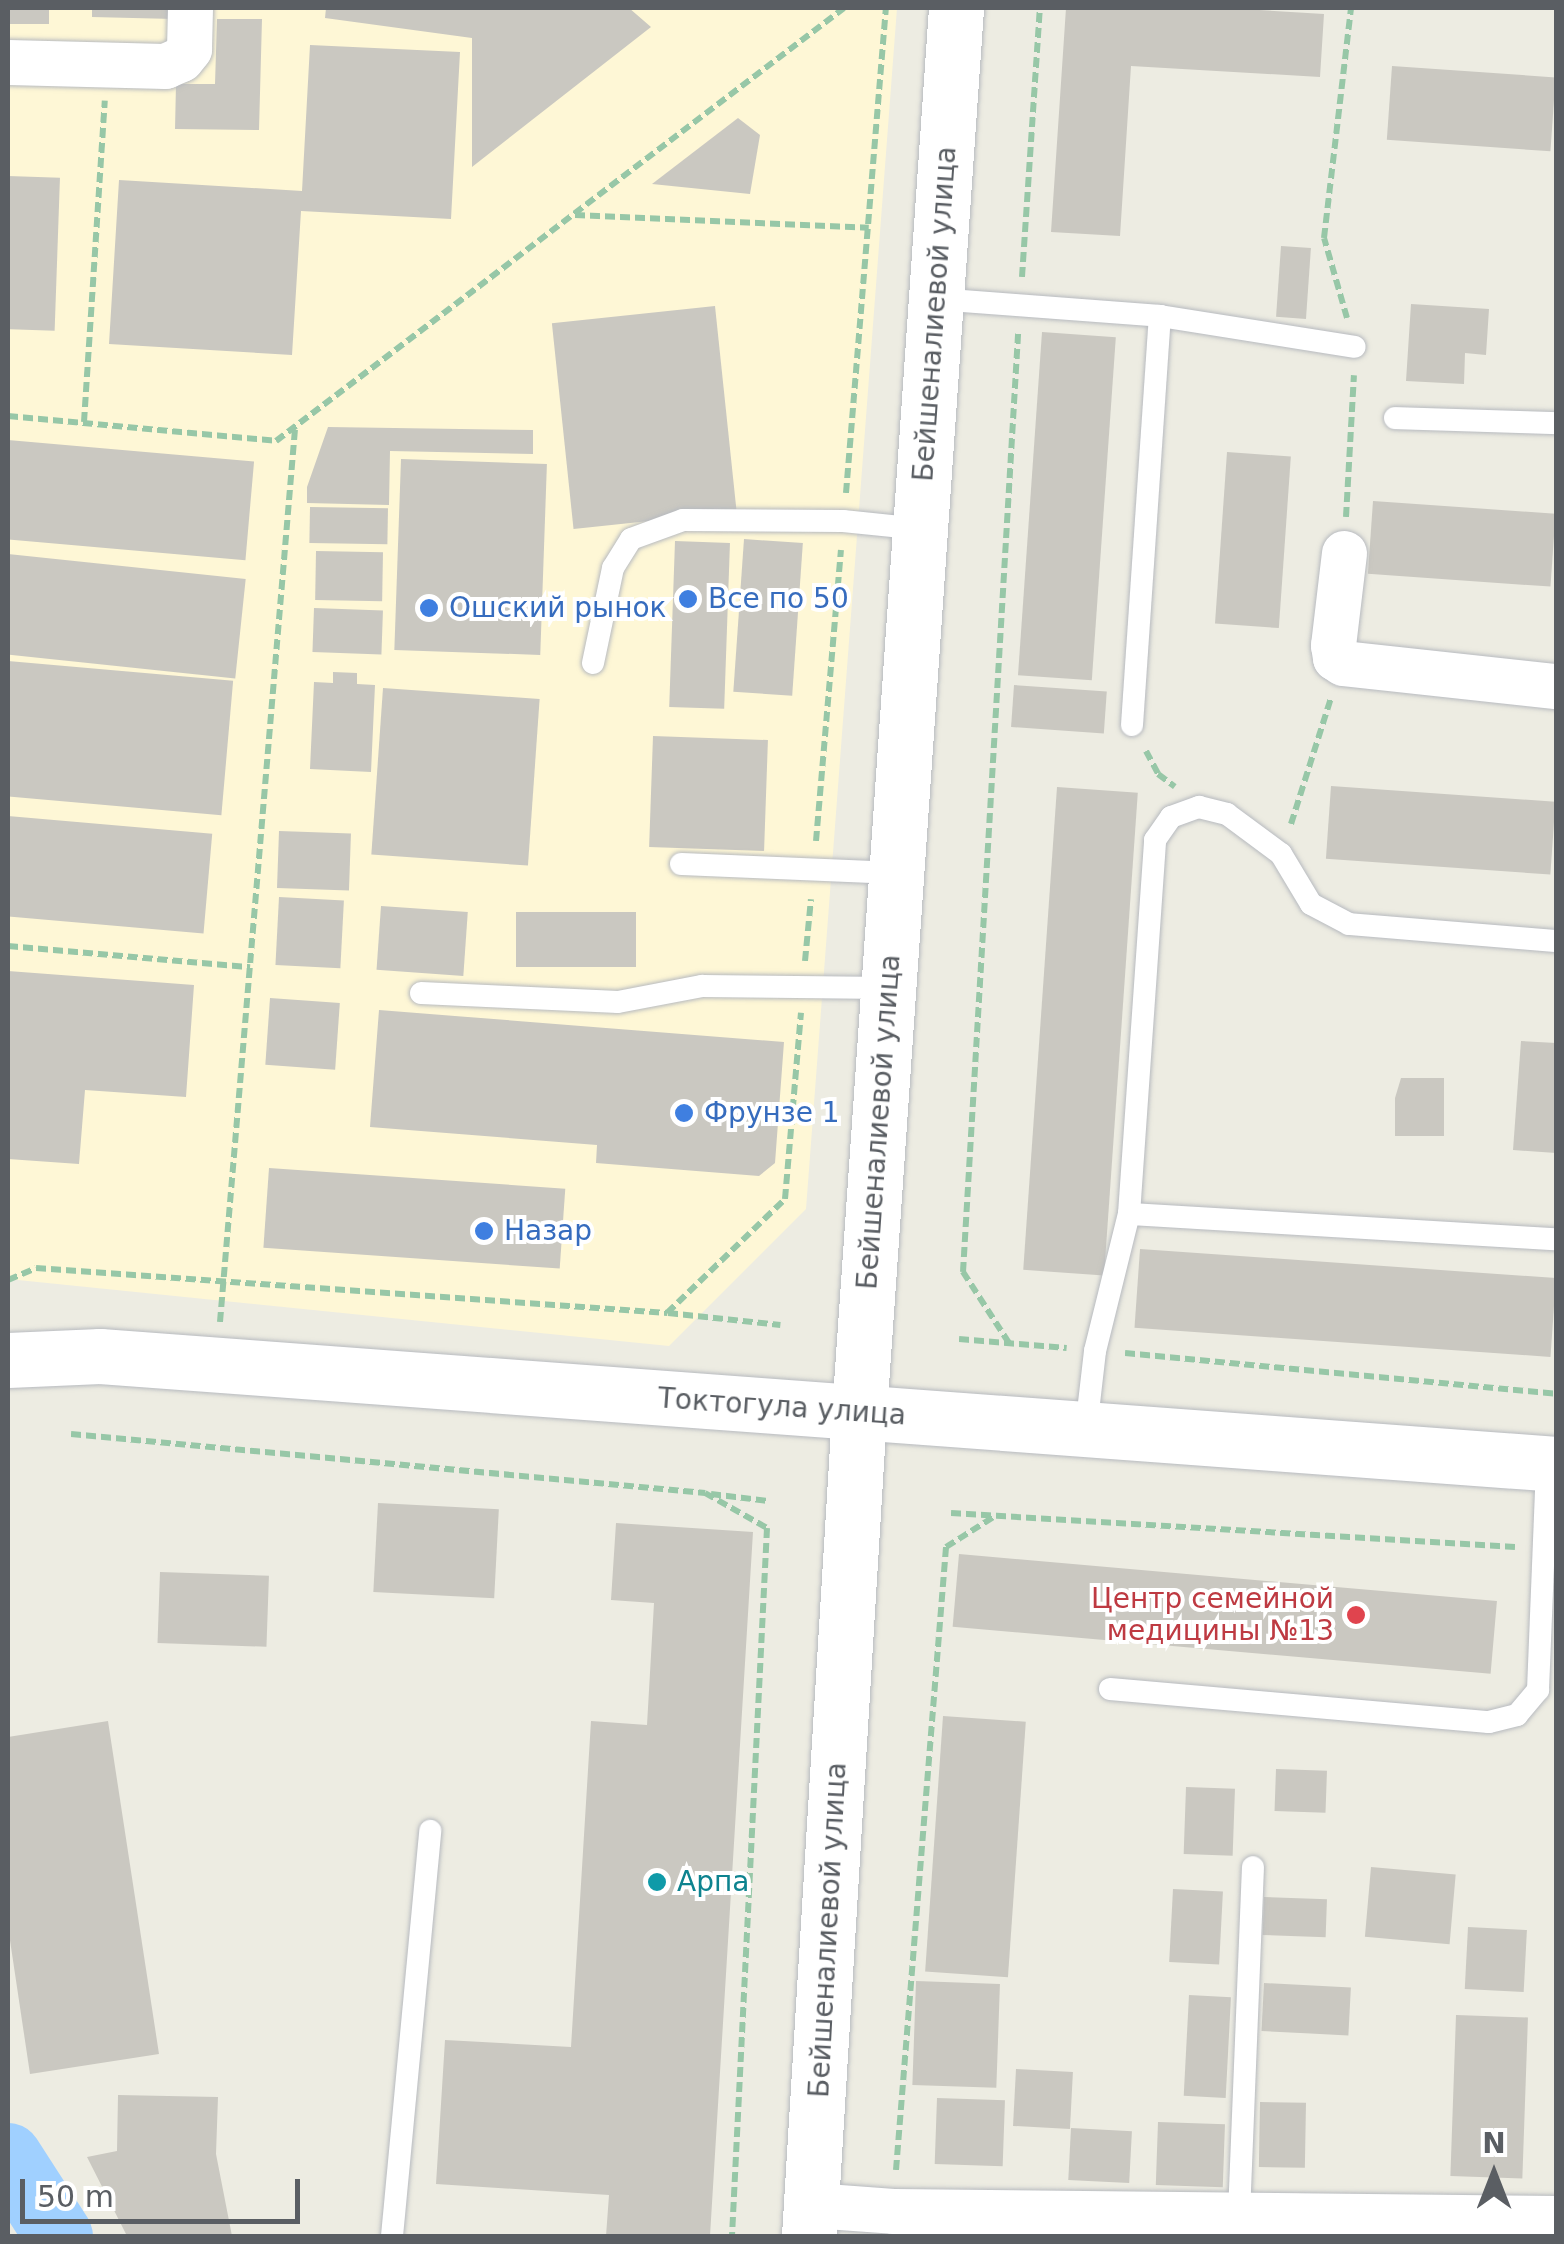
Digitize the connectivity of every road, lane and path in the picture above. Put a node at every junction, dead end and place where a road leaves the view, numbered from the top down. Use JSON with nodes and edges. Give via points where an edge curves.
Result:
{"nodes":[{"id":1,"x":190,"y":8,"type":"edge"},
{"id":2,"x":844,"y":8,"type":"edge"},
{"id":3,"x":956,"y":8,"type":"edge"},
{"id":4,"x":1040,"y":8,"type":"edge"},
{"id":5,"x":1351,"y":8,"type":"edge"},
{"id":6,"x":8,"y":62,"type":"edge"},
{"id":7,"x":108,"y":64,"type":"junction"},
{"id":8,"x":572,"y":214,"type":"junction"},
{"id":9,"x":869,"y":228,"type":"dead end"},
{"id":10,"x":936,"y":299,"type":"junction"},
{"id":11,"x":1020,"y":304,"type":"junction"},
{"id":12,"x":1160,"y":316,"type":"junction"},
{"id":13,"x":1356,"y":347,"type":"junction"},
{"id":14,"x":8,"y":416,"type":"edge"},
{"id":15,"x":1395,"y":418,"type":"dead end"},
{"id":16,"x":84,"y":423,"type":"junction"},
{"id":17,"x":1556,"y":424,"type":"edge"},
{"id":18,"x":295,"y":426,"type":"junction"},
{"id":19,"x":920,"y":529,"type":"junction"},
{"id":20,"x":1344,"y":553,"type":"joint"},
{"id":21,"x":593,"y":663,"type":"dead end"},
{"id":22,"x":1343,"y":664,"type":"junction"},
{"id":23,"x":1556,"y":686,"type":"edge"},
{"id":24,"x":1132,"y":726,"type":"joint"},
{"id":25,"x":1199,"y":807,"type":"junction"},
{"id":26,"x":1280,"y":854,"type":"junction"},
{"id":27,"x":681,"y":864,"type":"dead end"},
{"id":28,"x":896,"y":873,"type":"junction"},
{"id":29,"x":1556,"y":941,"type":"edge"},
{"id":30,"x":8,"y":946,"type":"edge"},
{"id":31,"x":250,"y":967,"type":"junction"},
{"id":32,"x":889,"y":988,"type":"junction"},
{"id":33,"x":421,"y":993,"type":"dead end"},
{"id":34,"x":1129,"y":1214,"type":"junction"},
{"id":35,"x":1556,"y":1239,"type":"edge"},
{"id":36,"x":667,"y":1313,"type":"dead end"},
{"id":37,"x":780,"y":1324,"type":"dead end"},
{"id":38,"x":959,"y":1340,"type":"dead end"},
{"id":39,"x":1009,"y":1342,"type":"junction"},
{"id":40,"x":1094,"y":1350,"type":"junction"},
{"id":41,"x":8,"y":1360,"type":"edge"},
{"id":42,"x":216,"y":1365,"type":"junction"},
{"id":43,"x":1556,"y":1394,"type":"edge"},
{"id":44,"x":859,"y":1412,"type":"junction"},
{"id":45,"x":1086,"y":1429,"type":"junction"},
{"id":46,"x":72,"y":1434,"type":"dead end"},
{"id":47,"x":1552,"y":1464,"type":"edge"},
{"id":48,"x":704,"y":1493,"type":"junction"},
{"id":49,"x":768,"y":1501,"type":"dead end"},
{"id":50,"x":951,"y":1513,"type":"dead end"},
{"id":51,"x":995,"y":1516,"type":"junction"},
{"id":52,"x":1544,"y":1549,"type":"junction"},
{"id":53,"x":1110,"y":1689,"type":"dead end"},
{"id":54,"x":430,"y":1830,"type":"dead end"},
{"id":55,"x":1253,"y":1866,"type":"dead end"},
{"id":56,"x":893,"y":2211,"type":"junction"},
{"id":57,"x":1239,"y":2215,"type":"junction"},
{"id":58,"x":1556,"y":2218,"type":"edge"},
{"id":59,"x":811,"y":2221,"type":"edge"},
{"id":60,"x":392,"y":2236,"type":"edge"},
{"id":61,"x":732,"y":2236,"type":"edge"}],
"edges":[{"from":1,"to":7,"type":"street","via":[[189,49],[182,60],[164,66]]},
{"from":2,"to":8,"type":"path"},
{"from":3,"to":10,"type":"street","name":"Бейшеналиевой улица"},
{"from":4,"to":11,"type":"path"},
{"from":5,"to":13,"type":"path","via":[[1324,238]]},
{"from":6,"to":7,"type":"street"},
{"from":7,"to":16,"type":"path"},
{"from":8,"to":9,"type":"path"},
{"from":8,"to":18,"type":"path"},
{"from":10,"to":11,"type":"lane"},
{"from":10,"to":19,"type":"street","name":"Бейшеналиевой улица"},
{"from":11,"to":12,"type":"lane"},
{"from":11,"to":39,"type":"path","via":[[963,1272]]},
{"from":12,"to":13,"type":"lane"},
{"from":12,"to":24,"type":"lane"},
{"from":13,"to":20,"type":"path"},
{"from":14,"to":16,"type":"path"},
{"from":15,"to":17,"type":"lane"},
{"from":16,"to":18,"type":"path","via":[[276,441]]},
{"from":18,"to":31,"type":"path"},
{"from":19,"to":21,"type":"lane","via":[[843,521],[683,520],[631,539],[613,568]]},
{"from":19,"to":28,"type":"street","name":"Бейшеналиевой улица"},
{"from":20,"to":22,"type":"street","via":[[1333,646]]},
{"from":22,"to":23,"type":"street"},
{"from":22,"to":26,"type":"path"},
{"from":24,"to":25,"type":"path","via":[[1158,774]]},
{"from":25,"to":26,"type":"lane","via":[[1227,814]]},
{"from":25,"to":34,"type":"lane","via":[[1171,817],[1155,840]]},
{"from":26,"to":29,"type":"lane","via":[[1311,904],[1350,924]]},
{"from":27,"to":28,"type":"lane"},
{"from":28,"to":32,"type":"street","name":"Бейшеналиевой улица"},
{"from":30,"to":31,"type":"path"},
{"from":31,"to":42,"type":"path"},
{"from":32,"to":33,"type":"lane","via":[[702,986],[618,1002]]},
{"from":32,"to":44,"type":"street","name":"Бейшеналиевой улица"},
{"from":34,"to":35,"type":"lane"},
{"from":34,"to":40,"type":"lane"},
{"from":36,"to":37,"type":"path"},
{"from":38,"to":39,"type":"path"},
{"from":39,"to":40,"type":"path"},
{"from":40,"to":43,"type":"path"},
{"from":40,"to":45,"type":"lane"},
{"from":41,"to":42,"type":"street","name":"Токтогула улица","via":[[100,1356]]},
{"from":42,"to":44,"type":"street","name":"Токтогула улица"},
{"from":44,"to":45,"type":"street","name":"Токтогула улица"},
{"from":44,"to":59,"type":"street","name":"Бейшеналиевой улица"},
{"from":45,"to":47,"type":"street","name":"Токтогула улица"},
{"from":46,"to":48,"type":"path"},
{"from":47,"to":52,"type":"lane"},
{"from":48,"to":49,"type":"path"},
{"from":48,"to":61,"type":"path","via":[[767,1528]]},
{"from":50,"to":51,"type":"path"},
{"from":51,"to":52,"type":"path"},
{"from":51,"to":56,"type":"path","via":[[946,1546]]},
{"from":52,"to":53,"type":"lane","via":[[1538,1690],[1517,1714],[1488,1722]]},
{"from":54,"to":60,"type":"lane"},
{"from":55,"to":57,"type":"lane"},
{"from":56,"to":57,"type":"street"},
{"from":56,"to":59,"type":"street"},
{"from":57,"to":58,"type":"street"}]}
